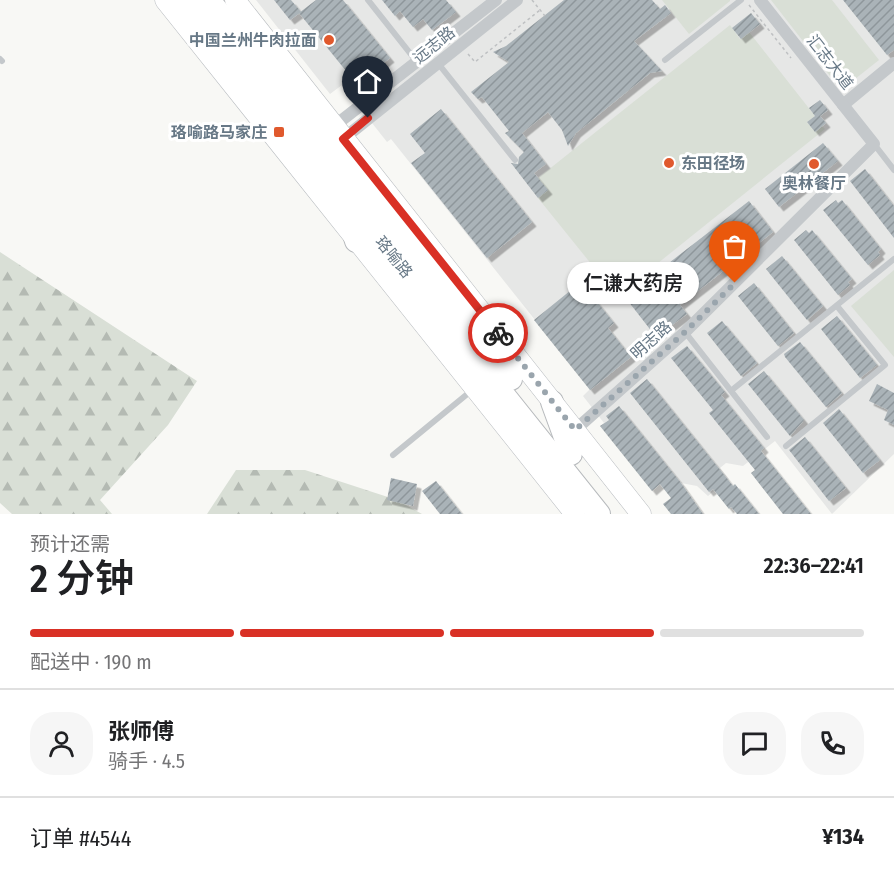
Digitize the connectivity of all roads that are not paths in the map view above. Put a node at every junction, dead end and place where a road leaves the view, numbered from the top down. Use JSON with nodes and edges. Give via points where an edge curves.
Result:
{"nodes":[{"id":1,"x":165,"y":0,"type":"edge"},
{"id":2,"x":189,"y":0,"type":"edge"},
{"id":3,"x":209,"y":0,"type":"edge"},
{"id":4,"x":235,"y":0,"type":"edge"},
{"id":5,"x":368,"y":0,"type":"edge"},
{"id":6,"x":496,"y":0,"type":"edge"},
{"id":7,"x":517,"y":0,"type":"edge"},
{"id":8,"x":741,"y":0,"type":"edge"},
{"id":9,"x":760,"y":0,"type":"edge"},
{"id":10,"x":429,"y":52,"type":"junction"},
{"id":11,"x":664,"y":60,"type":"dead end"},
{"id":12,"x":417,"y":62,"type":"junction"},
{"id":13,"x":438,"y":63,"type":"junction"},
{"id":14,"x":894,"y":63,"type":"edge"},
{"id":15,"x":843,"y":105,"type":"junction"},
{"id":16,"x":338,"y":133,"type":"junction"},
{"id":17,"x":874,"y":144,"type":"junction"},
{"id":18,"x":515,"y":160,"type":"dead end"},
{"id":19,"x":894,"y":170,"type":"edge"},
{"id":20,"x":344,"y":181,"type":"junction"},
{"id":21,"x":356,"y":241,"type":"junction"},
{"id":22,"x":894,"y":259,"type":"edge"},
{"id":23,"x":837,"y":306,"type":"junction"},
{"id":24,"x":685,"y":332,"type":"junction"},
{"id":25,"x":475,"y":388,"type":"junction"},
{"id":26,"x":732,"y":390,"type":"junction"},
{"id":27,"x":552,"y":402,"type":"junction"},
{"id":28,"x":575,"y":430,"type":"junction"},
{"id":29,"x":767,"y":437,"type":"dead end"},
{"id":30,"x":786,"y":446,"type":"dead end"},
{"id":31,"x":571,"y":454,"type":"junction"},
{"id":32,"x":393,"y":455,"type":"dead end"},
{"id":33,"x":579,"y":489,"type":"junction"},
{"id":34,"x":575,"y":514,"type":"edge"},
{"id":35,"x":588,"y":514,"type":"edge"},
{"id":36,"x":599,"y":514,"type":"edge"},
{"id":37,"x":618,"y":514,"type":"edge"},
{"id":38,"x":641,"y":514,"type":"edge"}],
"edges":[{"from":1,"to":21,"type":"main road"},
{"from":2,"to":20,"type":"highway","name":"珞喻路"},
{"from":3,"to":20,"type":"highway","name":"珞喻路"},
{"from":4,"to":16,"type":"main road"},
{"from":5,"to":12,"type":"lane"},
{"from":6,"to":10,"type":"street","name":"远志路"},
{"from":7,"to":13,"type":"street","name":"远志路"},
{"from":8,"to":11,"type":"lane"},
{"from":9,"to":15,"type":"street","name":"汇志大道"},
{"from":10,"to":12,"type":"street","name":"远志路"},
{"from":10,"to":13,"type":"lane"},
{"from":12,"to":16,"type":"street","name":"远志路"},
{"from":13,"to":16,"type":"street","name":"远志路"},
{"from":13,"to":18,"type":"lane"},
{"from":14,"to":15,"type":"street"},
{"from":15,"to":17,"type":"street","name":"汇志大道"},
{"from":16,"to":20,"type":"highway"},
{"from":16,"to":27,"type":"main road"},
{"from":17,"to":19,"type":"lane"},
{"from":17,"to":24,"type":"street","name":"明志路"},
{"from":20,"to":21,"type":"highway"},
{"from":20,"to":31,"type":"highway","name":"珞喻路"},
{"from":20,"to":33,"type":"highway","name":"珞喻路"},
{"from":21,"to":25,"type":"main road"},
{"from":22,"to":23,"type":"lane"},
{"from":23,"to":26,"type":"lane"},
{"from":23,"to":30,"type":"lane","via":[[885,365]]},
{"from":24,"to":26,"type":"lane"},
{"from":24,"to":28,"type":"street","name":"明志路"},
{"from":25,"to":32,"type":"lane"},
{"from":25,"to":34,"type":"main road"},
{"from":26,"to":29,"type":"lane"},
{"from":27,"to":28,"type":"main road"},
{"from":27,"to":31,"type":"highway"},
{"from":28,"to":38,"type":"main road"},
{"from":31,"to":37,"type":"highway","name":"珞喻路"},
{"from":33,"to":35,"type":"highway"},
{"from":33,"to":36,"type":"highway","name":"珞喻路"}]}
